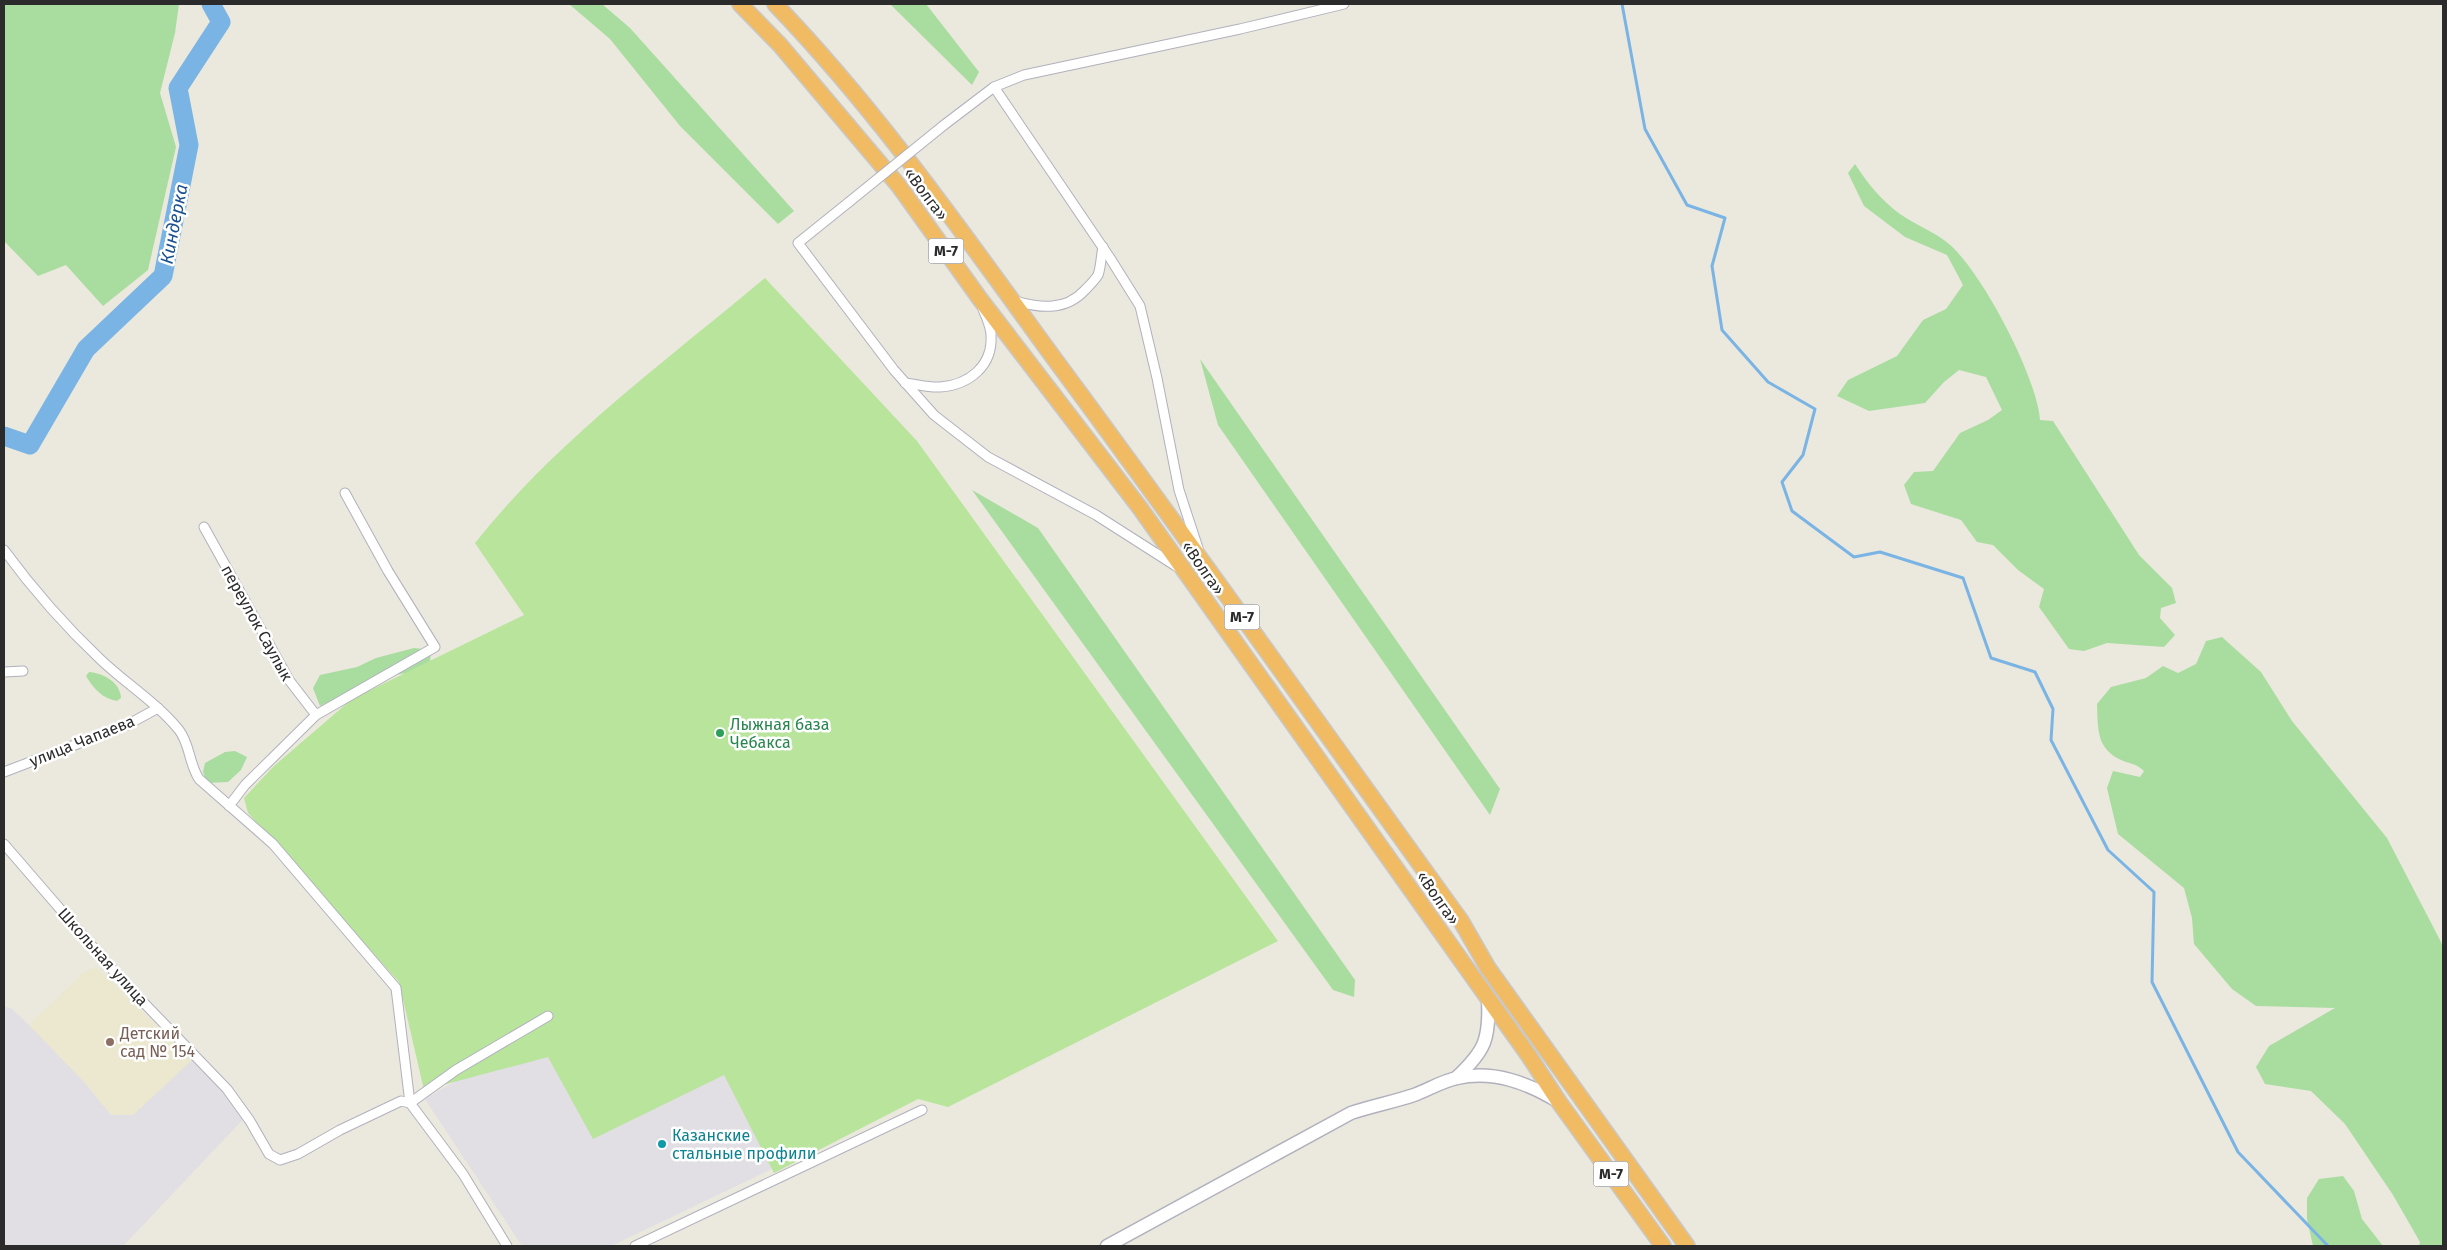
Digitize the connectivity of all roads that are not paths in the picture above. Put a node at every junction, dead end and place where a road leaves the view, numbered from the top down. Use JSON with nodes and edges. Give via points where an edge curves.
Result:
{"nodes":[{"id":1,"x":740,"y":4,"type":"edge"},
{"id":2,"x":775,"y":4,"type":"edge"},
{"id":3,"x":1344,"y":4,"type":"edge"},
{"id":4,"x":994,"y":87,"type":"junction"},
{"id":5,"x":1103,"y":248,"type":"junction"},
{"id":6,"x":980,"y":299,"type":"junction"},
{"id":7,"x":1012,"y":300,"type":"junction"},
{"id":8,"x":905,"y":383,"type":"junction"},
{"id":9,"x":345,"y":493,"type":"dead end"},
{"id":10,"x":204,"y":527,"type":"dead end"},
{"id":11,"x":4,"y":550,"type":"edge"},
{"id":12,"x":1202,"y":561,"type":"junction"},
{"id":13,"x":1185,"y":572,"type":"junction"},
{"id":14,"x":23,"y":671,"type":"dead end"},
{"id":15,"x":4,"y":672,"type":"edge"},
{"id":16,"x":158,"y":708,"type":"junction"},
{"id":17,"x":316,"y":715,"type":"junction"},
{"id":18,"x":4,"y":772,"type":"edge"},
{"id":19,"x":229,"y":806,"type":"junction"},
{"id":20,"x":4,"y":844,"type":"edge"},
{"id":21,"x":1488,"y":1000,"type":"junction"},
{"id":22,"x":548,"y":1016,"type":"dead end"},
{"id":23,"x":1456,"y":1078,"type":"junction"},
{"id":24,"x":1559,"y":1102,"type":"junction"},
{"id":25,"x":410,"y":1103,"type":"junction"},
{"id":26,"x":922,"y":1110,"type":"dead end"},
{"id":27,"x":507,"y":1246,"type":"edge"},
{"id":28,"x":635,"y":1246,"type":"edge"},
{"id":29,"x":1107,"y":1246,"type":"edge"},
{"id":30,"x":1664,"y":1246,"type":"edge"},
{"id":31,"x":1687,"y":1246,"type":"edge"}],
"edges":[{"from":1,"to":6,"type":"highway","name":"«Волга»","number":"М-7","via":[[780,45],[899,186]]},
{"from":2,"to":7,"type":"highway","name":"«Волга»","number":"М-7","via":[[921,175]]},
{"from":3,"to":4,"type":"street","via":[[1024,75]]},
{"from":4,"to":5,"type":"street"},
{"from":4,"to":8,"type":"street","bridge":true,"via":[[798,243]]},
{"from":5,"to":7,"type":"street","via":[[1098,274],[1078,298],[1066,305],[1033,306]]},
{"from":5,"to":12,"type":"street","via":[[1140,306],[1179,490]]},
{"from":6,"to":8,"type":"street","via":[[991,334],[990,351],[979,372],[962,383],[938,388]]},
{"from":6,"to":13,"type":"highway","name":"«Волга»","number":"М-7"},
{"from":7,"to":12,"type":"highway","name":"«Волга»","number":"М-7"},
{"from":8,"to":13,"type":"street","via":[[934,415],[988,456],[1096,515]]},
{"from":9,"to":17,"type":"street","via":[[434,646]]},
{"from":10,"to":17,"type":"street","name":"переулок Саулык","via":[[289,680]]},
{"from":11,"to":16,"type":"street","via":[[81,640]]},
{"from":12,"to":31,"type":"highway","name":"«Волга»","number":"М-7","via":[[1461,921],[1488,968]]},
{"from":13,"to":21,"type":"highway","name":"«Волга»","number":"М-7"},
{"from":14,"to":15,"type":"street"},
{"from":16,"to":18,"type":"street","name":"улица Чапаева","via":[[127,725]]},
{"from":16,"to":19,"type":"street","via":[[180,731],[199,779]]},
{"from":17,"to":19,"type":"street","via":[[245,785]]},
{"from":19,"to":25,"type":"street","via":[[273,844],[396,988]]},
{"from":20,"to":25,"type":"street","name":"Школьная улица","via":[[118,976],[227,1089],[269,1154],[280,1160],[298,1154],[401,1101]]},
{"from":21,"to":23,"type":"street","via":[[1489,1025],[1484,1045],[1474,1061]]},
{"from":21,"to":24,"type":"highway","name":"«Волга»","number":"М-7"},
{"from":22,"to":25,"type":"street","via":[[456,1070]]},
{"from":23,"to":24,"type":"street","via":[[1507,1078],[1535,1087]]},
{"from":23,"to":29,"type":"street","via":[[1413,1095],[1351,1113]]},
{"from":24,"to":30,"type":"highway","name":"«Волга»","number":"М-7"},
{"from":25,"to":27,"type":"street","via":[[463,1174]]},
{"from":26,"to":28,"type":"street"}]}
